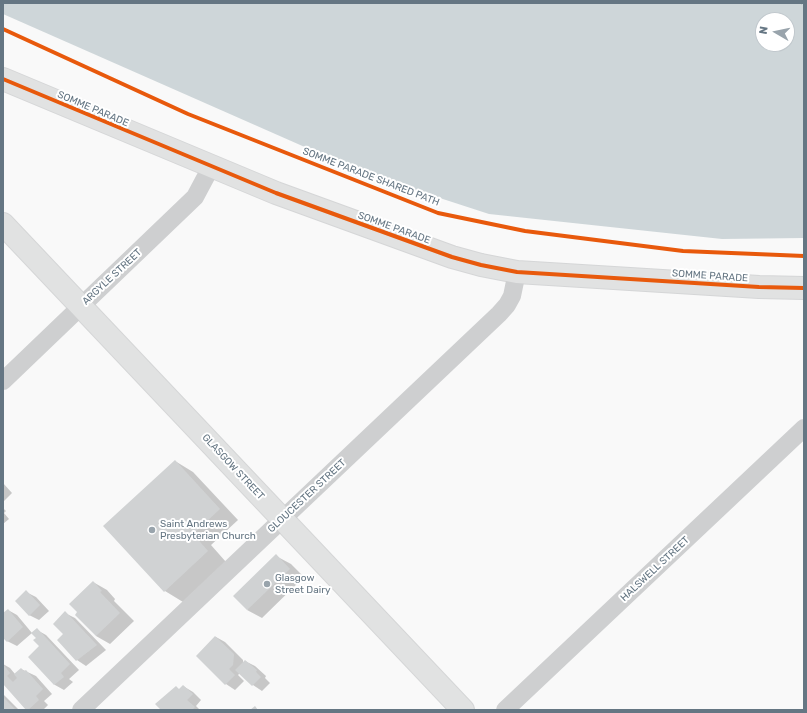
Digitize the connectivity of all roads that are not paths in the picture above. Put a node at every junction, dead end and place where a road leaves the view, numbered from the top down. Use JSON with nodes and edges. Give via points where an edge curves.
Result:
{"nodes":[{"id":1,"x":3,"y":79,"type":"edge"},
{"id":2,"x":211,"y":167,"type":"junction"},
{"id":3,"x":3,"y":224,"type":"edge"},
{"id":4,"x":517,"y":272,"type":"junction"},
{"id":5,"x":804,"y":288,"type":"edge"},
{"id":6,"x":81,"y":306,"type":"junction"},
{"id":7,"x":3,"y":381,"type":"edge"},
{"id":8,"x":804,"y":428,"type":"edge"},
{"id":9,"x":282,"y":519,"type":"junction"},
{"id":10,"x":81,"y":710,"type":"edge"},
{"id":11,"x":463,"y":710,"type":"edge"},
{"id":12,"x":505,"y":710,"type":"edge"}],
"edges":[{"from":1,"to":2,"type":"main road","name":"SOMME PARADE"},
{"from":2,"to":4,"type":"main road","name":"SOMME PARADE","via":[[452,258]]},
{"from":2,"to":6,"type":"street","name":"ARGYLE STREET","via":[[196,197]]},
{"from":3,"to":6,"type":"main road","name":"GLASGOW STREET"},
{"from":4,"to":5,"type":"main road","name":"SOMME PARADE"},
{"from":4,"to":9,"type":"street","name":"GLOUCESTER STREET","via":[[512,296],[499,314]]},
{"from":6,"to":7,"type":"street","name":"ARGYLE STREET"},
{"from":6,"to":9,"type":"main road","name":"GLASGOW STREET"},
{"from":8,"to":12,"type":"street","name":"HALSWELL STREET"},
{"from":9,"to":10,"type":"street","name":"GLOUCESTER STREET"},
{"from":9,"to":11,"type":"main road","name":"GLASGOW STREET"}]}
